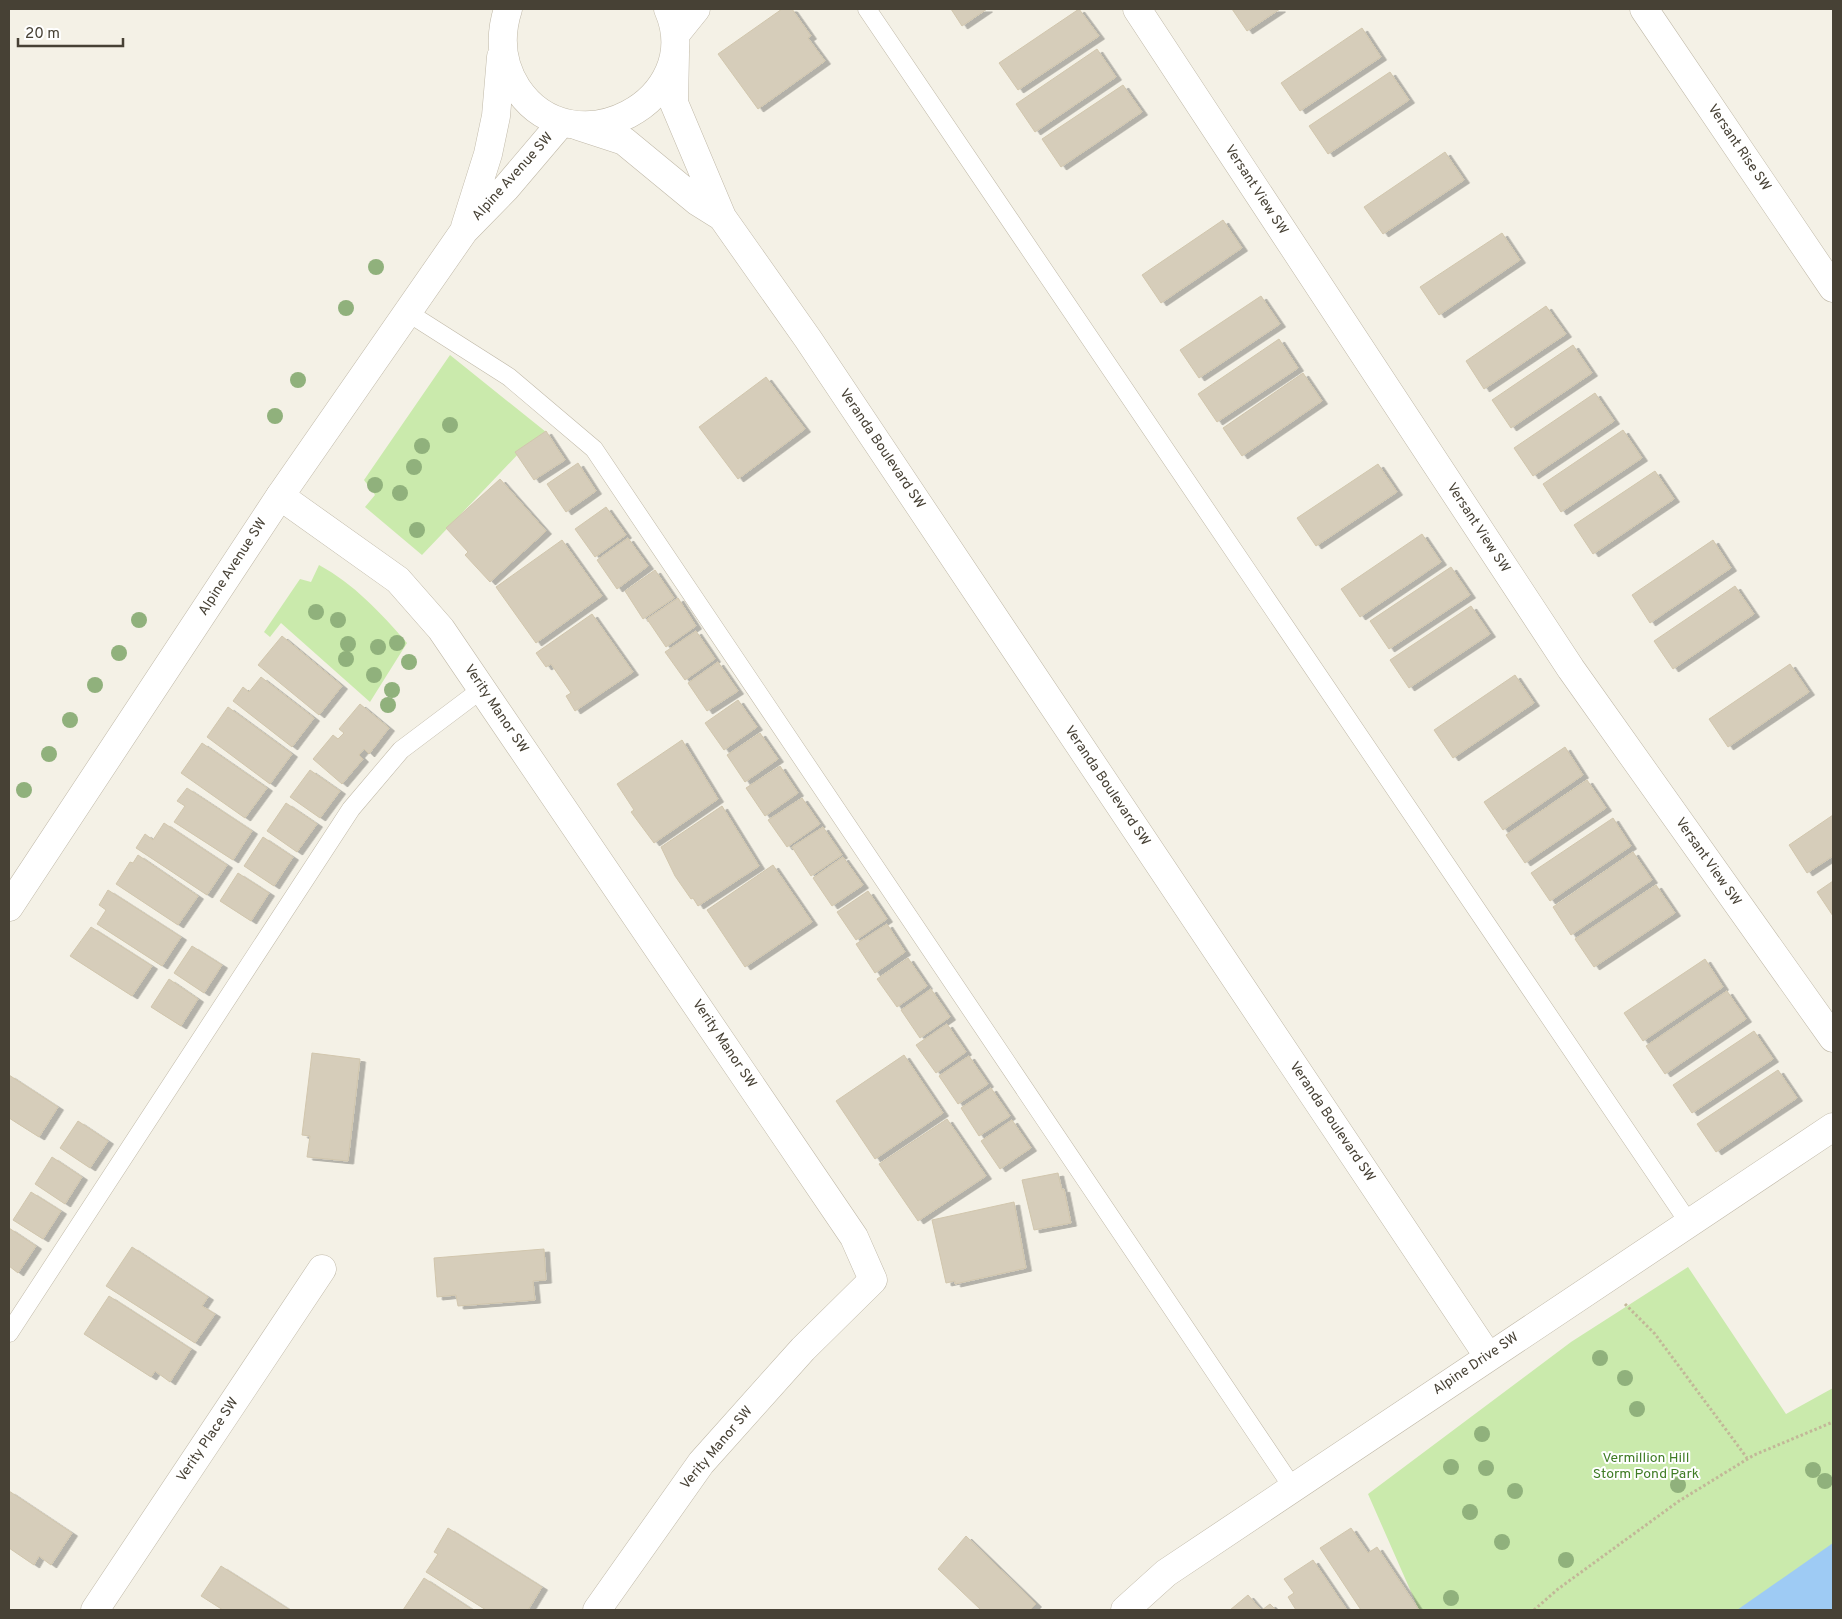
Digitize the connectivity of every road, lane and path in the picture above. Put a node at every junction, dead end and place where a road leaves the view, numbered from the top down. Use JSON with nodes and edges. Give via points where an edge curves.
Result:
{"nodes":[{"id":1,"x":668,"y":9,"type":"edge"},
{"id":2,"x":696,"y":9,"type":"edge"},
{"id":3,"x":867,"y":9,"type":"edge"},
{"id":4,"x":1137,"y":9,"type":"edge"},
{"id":5,"x":1644,"y":9,"type":"edge"},
{"id":6,"x":500,"y":21,"type":"edge"},
{"id":7,"x":675,"y":45,"type":"junction"},
{"id":8,"x":570,"y":124,"type":"junction"},
{"id":9,"x":722,"y":218,"type":"junction"},
{"id":10,"x":464,"y":231,"type":"junction"},
{"id":11,"x":1833,"y":288,"type":"edge"},
{"id":12,"x":407,"y":312,"type":"junction"},
{"id":13,"x":280,"y":496,"type":"junction"},
{"id":14,"x":482,"y":688,"type":"junction"},
{"id":15,"x":9,"y":907,"type":"edge"},
{"id":16,"x":1833,"y":1038,"type":"edge"},
{"id":17,"x":1833,"y":1127,"type":"edge"},
{"id":18,"x":1689,"y":1223,"type":"junction"},
{"id":19,"x":322,"y":1269,"type":"dead end"},
{"id":20,"x":1603,"y":1279,"type":"junction"},
{"id":21,"x":9,"y":1333,"type":"edge"},
{"id":22,"x":1488,"y":1356,"type":"junction"},
{"id":23,"x":1833,"y":1422,"type":"edge"},
{"id":24,"x":1748,"y":1458,"type":"junction"},
{"id":25,"x":1293,"y":1488,"type":"junction"},
{"id":26,"x":94,"y":1610,"type":"edge"},
{"id":27,"x":597,"y":1610,"type":"edge"},
{"id":28,"x":1125,"y":1610,"type":"edge"},
{"id":29,"x":1534,"y":1610,"type":"edge"}],
"edges":[{"from":1,"to":7,"type":"street","name":"Veranda Boulevard SW"},
{"from":2,"to":7,"type":"street"},
{"from":3,"to":18,"type":"lane"},
{"from":4,"to":16,"type":"street","name":"Versant View SW","via":[[1571,669]]},
{"from":5,"to":11,"type":"street","name":"Versant Rise SW"},
{"from":6,"to":8,"type":"street","name":"Veranda Boulevard SW","via":[[504,61],[521,94],[532,106]]},
{"from":6,"to":10,"type":"street","name":"Alpine Avenue SW","via":[[496,116]]},
{"from":7,"to":8,"type":"street","via":[[668,73],[644,104],[613,122],[596,126]]},
{"from":7,"to":9,"type":"street","name":"Veranda Boulevard SW","via":[[674,103]]},
{"from":8,"to":9,"type":"street","name":"Veranda Boulevard SW","via":[[624,140]]},
{"from":8,"to":10,"type":"street","name":"Alpine Avenue SW"},
{"from":9,"to":22,"type":"street","name":"Veranda Boulevard SW","via":[[808,339]]},
{"from":10,"to":12,"type":"street","name":"Alpine Avenue SW"},
{"from":12,"to":13,"type":"street","name":"Alpine Avenue SW"},
{"from":12,"to":25,"type":"lane","via":[[509,377],[594,449]]},
{"from":13,"to":14,"type":"street","name":"Verity Manor SW","via":[[398,580],[441,629]]},
{"from":13,"to":15,"type":"street","name":"Alpine Avenue SW"},
{"from":14,"to":21,"type":"lane","via":[[401,750],[351,809]]},
{"from":14,"to":27,"type":"street","name":"Verity Manor SW","via":[[854,1237],[873,1280],[803,1349],[702,1462]]},
{"from":17,"to":18,"type":"street","name":"Alpine Drive SW"},
{"from":18,"to":20,"type":"street","name":"Alpine Drive SW"},
{"from":19,"to":26,"type":"street","name":"Verity Place SW"},
{"from":20,"to":22,"type":"street","name":"Alpine Drive SW"},
{"from":20,"to":24,"type":"path","via":[[1655,1334]]},
{"from":22,"to":25,"type":"street","name":"Alpine Drive SW"},
{"from":23,"to":24,"type":"path"},
{"from":24,"to":29,"type":"path","via":[[1679,1501],[1558,1588]]},
{"from":25,"to":28,"type":"street","name":"Alpine Drive SW","via":[[1166,1573]]}]}
